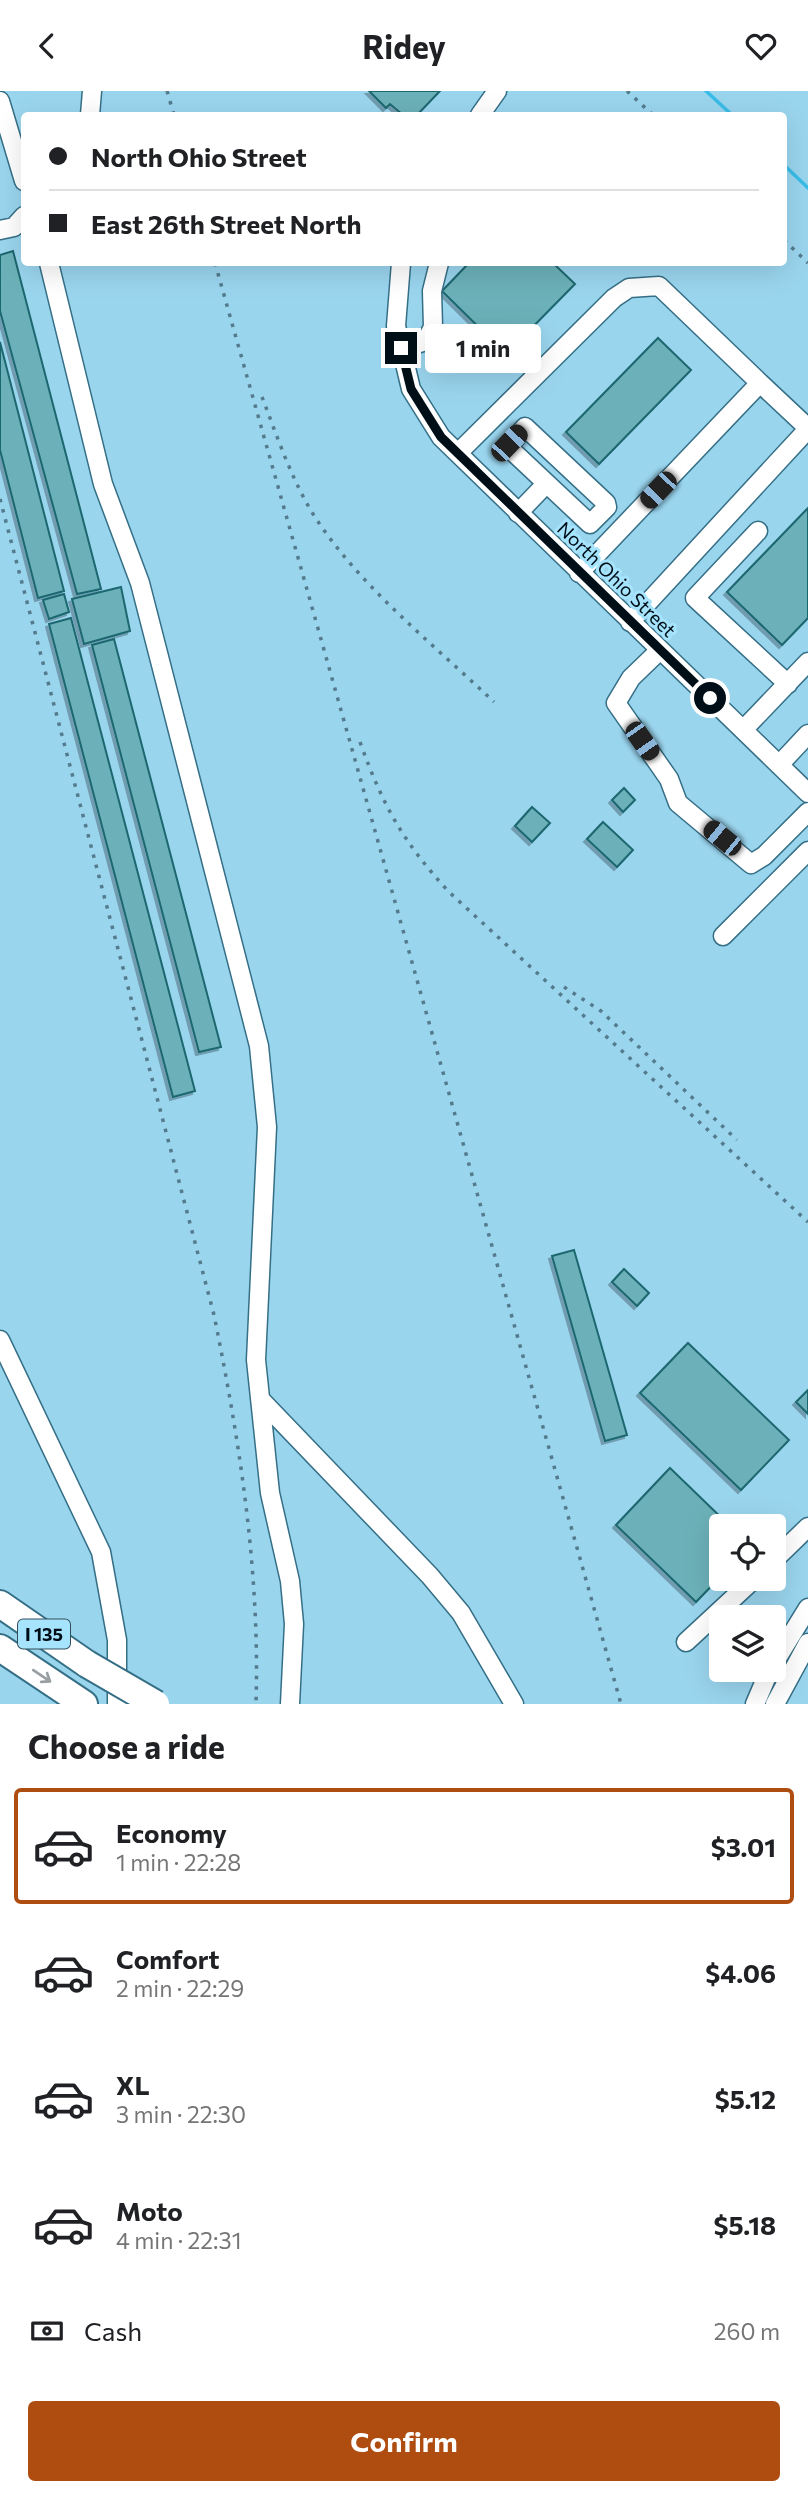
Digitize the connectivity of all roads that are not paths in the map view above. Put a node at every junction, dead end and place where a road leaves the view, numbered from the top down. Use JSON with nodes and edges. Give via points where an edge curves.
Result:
{"nodes":[{"id":1,"x":92,"y":91,"type":"edge"},
{"id":2,"x":497,"y":91,"type":"edge"},
{"id":3,"x":0,"y":101,"type":"edge"},
{"id":4,"x":90,"y":112,"type":"edge"},
{"id":5,"x":482,"y":112,"type":"edge"},
{"id":6,"x":21,"y":171,"type":"edge"},
{"id":7,"x":21,"y":220,"type":"edge"},
{"id":8,"x":0,"y":230,"type":"edge"},
{"id":9,"x":50,"y":266,"type":"edge"},
{"id":10,"x":401,"y":266,"type":"edge"},
{"id":11,"x":438,"y":266,"type":"edge"},
{"id":12,"x":401,"y":348,"type":"junction"},
{"id":13,"x":760,"y":383,"type":"junction"},
{"id":14,"x":808,"y":429,"type":"edge"},
{"id":15,"x":458,"y":453,"type":"junction"},
{"id":16,"x":546,"y":484,"type":"junction"},
{"id":17,"x":518,"y":513,"type":"junction"},
{"id":18,"x":758,"y":531,"type":"dead end"},
{"id":19,"x":579,"y":573,"type":"junction"},
{"id":20,"x":630,"y":622,"type":"junction"},
{"id":21,"x":660,"y":650,"type":"junction"},
{"id":22,"x":808,"y":662,"type":"edge"},
{"id":23,"x":788,"y":684,"type":"junction"},
{"id":24,"x":743,"y":730,"type":"junction"},
{"id":25,"x":808,"y":734,"type":"edge"},
{"id":26,"x":779,"y":765,"type":"junction"},
{"id":27,"x":808,"y":793,"type":"edge"},
{"id":28,"x":808,"y":812,"type":"edge"},
{"id":29,"x":808,"y":851,"type":"edge"},
{"id":30,"x":723,"y":936,"type":"dead end"},
{"id":31,"x":0,"y":1340,"type":"edge"},
{"id":32,"x":260,"y":1399,"type":"junction"},
{"id":33,"x":808,"y":1527,"type":"edge"},
{"id":34,"x":786,"y":1548,"type":"edge"},
{"id":35,"x":741,"y":1591,"type":"edge"},
{"id":36,"x":0,"y":1604,"type":"edge"},
{"id":37,"x":808,"y":1608,"type":"edge"},
{"id":38,"x":686,"y":1642,"type":"dead end"},
{"id":39,"x":808,"y":1643,"type":"edge"},
{"id":40,"x":786,"y":1644,"type":"edge"},
{"id":41,"x":0,"y":1648,"type":"edge"},
{"id":42,"x":764,"y":1682,"type":"edge"},
{"id":43,"x":84,"y":1704,"type":"edge"},
{"id":44,"x":117,"y":1704,"type":"edge"},
{"id":45,"x":156,"y":1704,"type":"edge"},
{"id":46,"x":290,"y":1704,"type":"edge"},
{"id":47,"x":513,"y":1704,"type":"edge"},
{"id":48,"x":755,"y":1704,"type":"edge"},
{"id":49,"x":775,"y":1704,"type":"edge"}],
"edges":[{"from":1,"to":4,"type":"street"},
{"from":2,"to":5,"type":"street"},
{"from":3,"to":6,"type":"street"},
{"from":7,"to":8,"type":"street","via":[[15,227]]},
{"from":9,"to":32,"type":"street","via":[[103,484],[140,583],[259,1046],[267,1127],[255,1322]]},
{"from":10,"to":12,"type":"street","name":"North Ohio Street","via":[[396,326]]},
{"from":11,"to":12,"type":"street","via":[[432,291],[433,327],[426,341]]},
{"from":12,"to":15,"type":"street","name":"North Ohio Street","via":[[410,386],[441,437]]},
{"from":13,"to":14,"type":"street"},
{"from":13,"to":15,"type":"street","via":[[659,286],[629,288]]},
{"from":13,"to":19,"type":"street"},
{"from":14,"to":20,"type":"street"},
{"from":15,"to":17,"type":"street","name":"North Ohio Street"},
{"from":16,"to":16,"type":"street","via":[[587,524],[607,507],[525,427],[508,447]]},
{"from":16,"to":17,"type":"street"},
{"from":17,"to":19,"type":"street","name":"North Ohio Street"},
{"from":18,"to":23,"type":"street","via":[[695,598]]},
{"from":19,"to":20,"type":"street","name":"North Ohio Street"},
{"from":20,"to":21,"type":"street","name":"North Ohio Street"},
{"from":21,"to":24,"type":"street","name":"North Ohio Street"},
{"from":21,"to":28,"type":"street","via":[[631,678],[616,703],[668,779],[678,803],[751,864]]},
{"from":22,"to":23,"type":"street"},
{"from":23,"to":24,"type":"street"},
{"from":24,"to":26,"type":"street","name":"North Ohio Street"},
{"from":25,"to":26,"type":"street"},
{"from":26,"to":27,"type":"street","name":"North Ohio Street"},
{"from":29,"to":30,"type":"street"},
{"from":31,"to":44,"type":"street","via":[[101,1552],[117,1640]]},
{"from":32,"to":46,"type":"street","via":[[270,1493],[290,1581],[294,1624]]},
{"from":32,"to":47,"type":"street","via":[[461,1613]]},
{"from":33,"to":34,"type":"street"},
{"from":35,"to":38,"type":"street"},
{"from":36,"to":45,"type":"highway","number":"I 135","bridge":true},
{"from":37,"to":40,"type":"street"},
{"from":39,"to":49,"type":"street"},
{"from":41,"to":43,"type":"highway","number":"I 135","one_way":true},
{"from":42,"to":48,"type":"street"}]}
